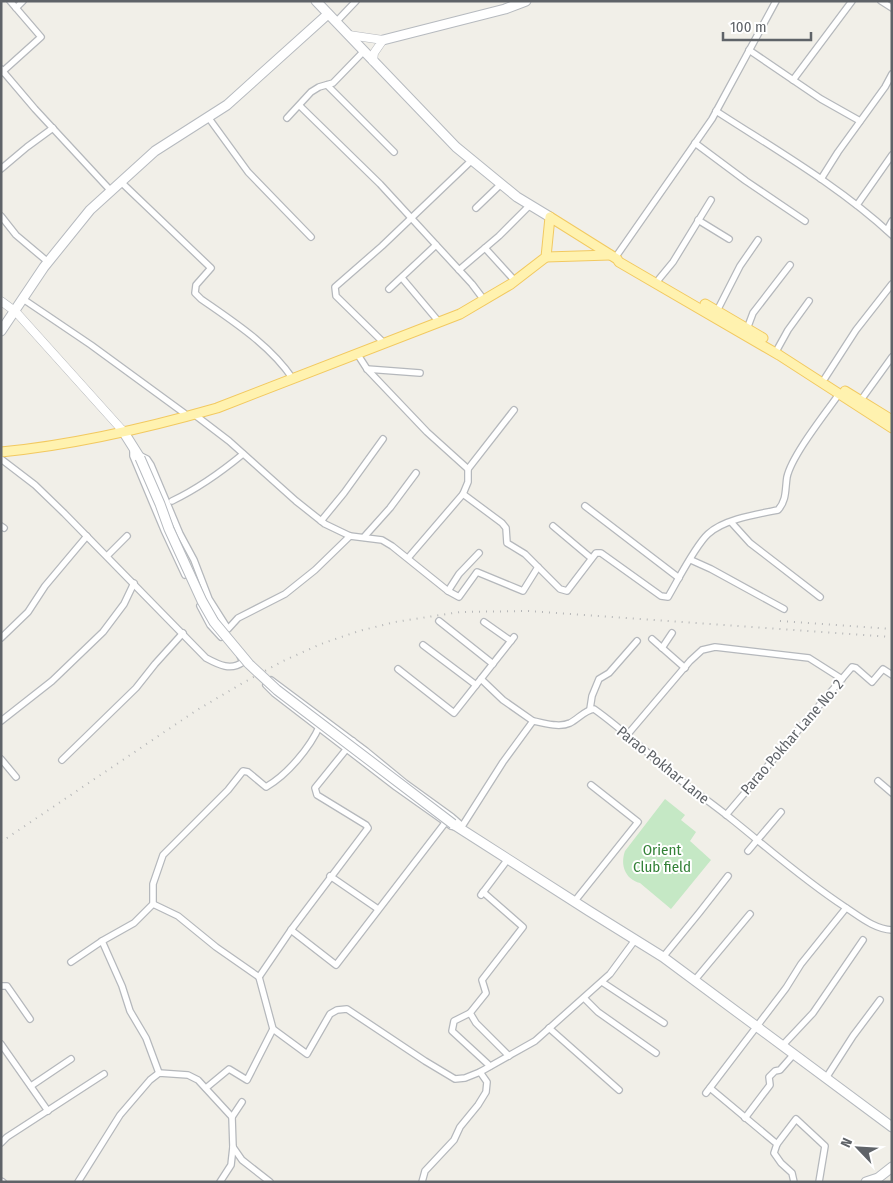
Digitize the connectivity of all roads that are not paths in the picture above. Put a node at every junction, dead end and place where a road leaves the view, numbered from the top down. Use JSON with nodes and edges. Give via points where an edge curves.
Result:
{"nodes":[{"id":1,"x":10,"y":1,"type":"edge"},
{"id":2,"x":23,"y":1,"type":"edge"},
{"id":3,"x":316,"y":1,"type":"edge"},
{"id":4,"x":356,"y":1,"type":"edge"},
{"id":5,"x":526,"y":1,"type":"edge"},
{"id":6,"x":776,"y":1,"type":"edge"},
{"id":7,"x":852,"y":1,"type":"edge"},
{"id":8,"x":881,"y":1,"type":"edge"},
{"id":9,"x":16,"y":8,"type":"junction"},
{"id":10,"x":892,"y":8,"type":"edge"},
{"id":11,"x":328,"y":14,"type":"junction"},
{"id":12,"x":336,"y":22,"type":"junction"},
{"id":13,"x":349,"y":35,"type":"junction"},
{"id":14,"x":383,"y":40,"type":"junction"},
{"id":15,"x":749,"y":50,"type":"junction"},
{"id":16,"x":364,"y":51,"type":"junction"},
{"id":17,"x":374,"y":61,"type":"junction"},
{"id":18,"x":2,"y":71,"type":"edge"},
{"id":19,"x":892,"y":74,"type":"edge"},
{"id":20,"x":793,"y":80,"type":"junction"},
{"id":21,"x":327,"y":85,"type":"junction"},
{"id":22,"x":300,"y":106,"type":"junction"},
{"id":23,"x":716,"y":111,"type":"junction"},
{"id":24,"x":208,"y":117,"type":"junction"},
{"id":25,"x":287,"y":118,"type":"dead end"},
{"id":26,"x":860,"y":121,"type":"junction"},
{"id":27,"x":53,"y":128,"type":"junction"},
{"id":28,"x":695,"y":143,"type":"junction"},
{"id":29,"x":394,"y":152,"type":"dead end"},
{"id":30,"x":892,"y":155,"type":"edge"},
{"id":31,"x":472,"y":160,"type":"junction"},
{"id":32,"x":1,"y":169,"type":"edge"},
{"id":33,"x":821,"y":179,"type":"junction"},
{"id":34,"x":121,"y":182,"type":"junction"},
{"id":35,"x":501,"y":184,"type":"junction"},
{"id":36,"x":111,"y":191,"type":"junction"},
{"id":37,"x":711,"y":200,"type":"dead end"},
{"id":38,"x":530,"y":205,"type":"junction"},
{"id":39,"x":857,"y":205,"type":"junction"},
{"id":40,"x":476,"y":208,"type":"dead end"},
{"id":41,"x":1,"y":216,"type":"edge"},
{"id":42,"x":550,"y":217,"type":"junction"},
{"id":43,"x":411,"y":219,"type":"junction"},
{"id":44,"x":698,"y":220,"type":"junction"},
{"id":45,"x":805,"y":221,"type":"dead end"},
{"id":46,"x":892,"y":221,"type":"edge"},
{"id":47,"x":886,"y":230,"type":"junction"},
{"id":48,"x":892,"y":235,"type":"edge"},
{"id":49,"x":311,"y":237,"type":"dead end"},
{"id":50,"x":729,"y":239,"type":"dead end"},
{"id":51,"x":758,"y":240,"type":"dead end"},
{"id":52,"x":436,"y":245,"type":"junction"},
{"id":53,"x":485,"y":248,"type":"junction"},
{"id":54,"x":546,"y":257,"type":"junction"},
{"id":55,"x":614,"y":257,"type":"junction"},
{"id":56,"x":48,"y":262,"type":"junction"},
{"id":57,"x":790,"y":265,"type":"dead end"},
{"id":58,"x":459,"y":270,"type":"junction"},
{"id":59,"x":402,"y":278,"type":"junction"},
{"id":60,"x":659,"y":278,"type":"junction"},
{"id":61,"x":516,"y":281,"type":"junction"},
{"id":62,"x":892,"y":284,"type":"edge"},
{"id":63,"x":389,"y":289,"type":"dead end"},
{"id":64,"x":23,"y":299,"type":"junction"},
{"id":65,"x":484,"y":300,"type":"junction"},
{"id":66,"x":1,"y":301,"type":"edge"},
{"id":67,"x":809,"y":301,"type":"dead end"},
{"id":68,"x":717,"y":311,"type":"junction"},
{"id":69,"x":16,"y":312,"type":"junction"},
{"id":70,"x":439,"y":322,"type":"junction"},
{"id":71,"x":747,"y":329,"type":"junction"},
{"id":72,"x":1,"y":331,"type":"edge"},
{"id":73,"x":384,"y":343,"type":"junction"},
{"id":74,"x":778,"y":348,"type":"junction"},
{"id":75,"x":358,"y":355,"type":"junction"},
{"id":76,"x":892,"y":357,"type":"edge"},
{"id":77,"x":367,"y":369,"type":"junction"},
{"id":78,"x":420,"y":374,"type":"dead end"},
{"id":79,"x":825,"y":378,"type":"junction"},
{"id":80,"x":293,"y":379,"type":"junction"},
{"id":81,"x":839,"y":394,"type":"junction"},
{"id":82,"x":861,"y":400,"type":"junction"},
{"id":83,"x":514,"y":410,"type":"dead end"},
{"id":84,"x":191,"y":416,"type":"junction"},
{"id":85,"x":892,"y":420,"type":"edge"},
{"id":86,"x":892,"y":428,"type":"edge"},
{"id":87,"x":123,"y":432,"type":"junction"},
{"id":88,"x":382,"y":439,"type":"dead end"},
{"id":89,"x":1,"y":452,"type":"edge"},
{"id":90,"x":137,"y":453,"type":"junction"},
{"id":91,"x":243,"y":454,"type":"junction"},
{"id":92,"x":1,"y":459,"type":"edge"},
{"id":93,"x":468,"y":469,"type":"junction"},
{"id":94,"x":416,"y":473,"type":"dead end"},
{"id":95,"x":463,"y":494,"type":"junction"},
{"id":96,"x":172,"y":501,"type":"dead end"},
{"id":97,"x":585,"y":506,"type":"dead end"},
{"id":98,"x":321,"y":521,"type":"junction"},
{"id":99,"x":731,"y":522,"type":"junction"},
{"id":100,"x":553,"y":526,"type":"dead end"},
{"id":101,"x":87,"y":536,"type":"junction"},
{"id":102,"x":127,"y":536,"type":"dead end"},
{"id":103,"x":350,"y":536,"type":"junction"},
{"id":104,"x":364,"y":537,"type":"junction"},
{"id":105,"x":480,"y":552,"type":"dead end"},
{"id":106,"x":107,"y":556,"type":"junction"},
{"id":107,"x":408,"y":558,"type":"junction"},
{"id":108,"x":591,"y":558,"type":"junction"},
{"id":109,"x":690,"y":560,"type":"junction"},
{"id":110,"x":538,"y":567,"type":"junction"},
{"id":111,"x":679,"y":578,"type":"junction"},
{"id":112,"x":134,"y":583,"type":"junction"},
{"id":113,"x":448,"y":591,"type":"junction"},
{"id":114,"x":820,"y":597,"type":"dead end"},
{"id":115,"x":784,"y":609,"type":"dead end"},
{"id":116,"x":439,"y":621,"type":"dead end"},
{"id":117,"x":484,"y":622,"type":"dead end"},
{"id":118,"x":183,"y":633,"type":"junction"},
{"id":119,"x":672,"y":633,"type":"dead end"},
{"id":120,"x":1,"y":638,"type":"edge"},
{"id":121,"x":652,"y":639,"type":"dead end"},
{"id":122,"x":636,"y":640,"type":"dead end"},
{"id":123,"x":423,"y":645,"type":"dead end"},
{"id":124,"x":662,"y":648,"type":"junction"},
{"id":125,"x":493,"y":664,"type":"junction"},
{"id":126,"x":398,"y":668,"type":"dead end"},
{"id":127,"x":685,"y":668,"type":"junction"},
{"id":128,"x":892,"y":675,"type":"edge"},
{"id":129,"x":481,"y":679,"type":"junction"},
{"id":130,"x":842,"y":679,"type":"junction"},
{"id":131,"x":476,"y":685,"type":"junction"},
{"id":132,"x":590,"y":709,"type":"junction"},
{"id":133,"x":324,"y":719,"type":"junction"},
{"id":134,"x":1,"y":720,"type":"edge"},
{"id":135,"x":534,"y":721,"type":"junction"},
{"id":136,"x":320,"y":727,"type":"junction"},
{"id":137,"x":628,"y":734,"type":"junction"},
{"id":138,"x":353,"y":741,"type":"junction"},
{"id":139,"x":347,"y":749,"type":"junction"},
{"id":140,"x":1,"y":759,"type":"edge"},
{"id":141,"x":62,"y":760,"type":"dead end"},
{"id":142,"x":16,"y":777,"type":"dead end"},
{"id":143,"x":878,"y":781,"type":"dead end"},
{"id":144,"x":591,"y":785,"type":"dead end"},
{"id":145,"x":892,"y":793,"type":"edge"},
{"id":146,"x":780,"y":812,"type":"dead end"},
{"id":147,"x":726,"y":815,"type":"junction"},
{"id":148,"x":453,"y":825,"type":"junction"},
{"id":149,"x":756,"y":840,"type":"junction"},
{"id":150,"x":748,"y":851,"type":"dead end"},
{"id":151,"x":508,"y":859,"type":"junction"},
{"id":152,"x":330,"y":876,"type":"junction"},
{"id":153,"x":728,"y":876,"type":"dead end"},
{"id":154,"x":574,"y":902,"type":"junction"},
{"id":155,"x":153,"y":904,"type":"junction"},
{"id":156,"x":846,"y":908,"type":"junction"},
{"id":157,"x":378,"y":909,"type":"junction"},
{"id":158,"x":750,"y":914,"type":"dead end"},
{"id":159,"x":291,"y":930,"type":"junction"},
{"id":160,"x":892,"y":930,"type":"edge"},
{"id":161,"x":635,"y":940,"type":"junction"},
{"id":162,"x":863,"y":940,"type":"dead end"},
{"id":163,"x":102,"y":941,"type":"junction"},
{"id":164,"x":663,"y":957,"type":"junction"},
{"id":165,"x":71,"y":962,"type":"dead end"},
{"id":166,"x":258,"y":977,"type":"junction"},
{"id":167,"x":694,"y":980,"type":"junction"},
{"id":168,"x":602,"y":982,"type":"junction"},
{"id":169,"x":1,"y":986,"type":"edge"},
{"id":170,"x":584,"y":998,"type":"junction"},
{"id":171,"x":880,"y":1000,"type":"dead end"},
{"id":172,"x":470,"y":1013,"type":"junction"},
{"id":173,"x":30,"y":1020,"type":"dead end"},
{"id":174,"x":664,"y":1023,"type":"dead end"},
{"id":175,"x":756,"y":1027,"type":"junction"},
{"id":176,"x":549,"y":1028,"type":"junction"},
{"id":177,"x":273,"y":1029,"type":"junction"},
{"id":178,"x":1,"y":1044,"type":"edge"},
{"id":179,"x":782,"y":1046,"type":"junction"},
{"id":180,"x":656,"y":1053,"type":"dead end"},
{"id":181,"x":794,"y":1054,"type":"junction"},
{"id":182,"x":509,"y":1056,"type":"junction"},
{"id":183,"x":71,"y":1059,"type":"dead end"},
{"id":184,"x":490,"y":1066,"type":"junction"},
{"id":185,"x":480,"y":1072,"type":"junction"},
{"id":186,"x":159,"y":1073,"type":"junction"},
{"id":187,"x":104,"y":1074,"type":"dead end"},
{"id":188,"x":826,"y":1078,"type":"junction"},
{"id":189,"x":31,"y":1086,"type":"junction"},
{"id":190,"x":206,"y":1088,"type":"junction"},
{"id":191,"x":619,"y":1090,"type":"dead end"},
{"id":192,"x":242,"y":1102,"type":"dead end"},
{"id":193,"x":48,"y":1110,"type":"junction"},
{"id":194,"x":232,"y":1117,"type":"junction"},
{"id":195,"x":745,"y":1118,"type":"junction"},
{"id":196,"x":892,"y":1127,"type":"edge"},
{"id":197,"x":1,"y":1143,"type":"edge"},
{"id":198,"x":777,"y":1144,"type":"junction"},
{"id":199,"x":233,"y":1147,"type":"junction"},
{"id":200,"x":892,"y":1167,"type":"edge"},
{"id":201,"x":78,"y":1182,"type":"edge"},
{"id":202,"x":220,"y":1182,"type":"edge"},
{"id":203,"x":270,"y":1182,"type":"edge"},
{"id":204,"x":422,"y":1182,"type":"edge"},
{"id":205,"x":794,"y":1182,"type":"edge"},
{"id":206,"x":819,"y":1182,"type":"edge"},
{"id":207,"x":867,"y":1182,"type":"edge"}],
"edges":[{"from":1,"to":9,"type":"street"},
{"from":2,"to":9,"type":"street"},
{"from":3,"to":11,"type":"main road"},
{"from":4,"to":12,"type":"street"},
{"from":5,"to":14,"type":"main road"},
{"from":6,"to":15,"type":"street"},
{"from":7,"to":20,"type":"street"},
{"from":8,"to":10,"type":"street"},
{"from":9,"to":18,"type":"street","via":[[41,37]]},
{"from":11,"to":12,"type":"main road"},
{"from":11,"to":24,"type":"main road","via":[[227,105]]},
{"from":12,"to":13,"type":"main road"},
{"from":13,"to":14,"type":"street"},
{"from":13,"to":16,"type":"main road"},
{"from":14,"to":17,"type":"street","via":[[374,53]]},
{"from":15,"to":20,"type":"street"},
{"from":15,"to":23,"type":"street"},
{"from":16,"to":17,"type":"main road"},
{"from":16,"to":21,"type":"street","via":[[333,83]]},
{"from":17,"to":31,"type":"main road"},
{"from":18,"to":27,"type":"street"},
{"from":19,"to":26,"type":"street"},
{"from":20,"to":26,"type":"street"},
{"from":21,"to":22,"type":"street","via":[[311,92]]},
{"from":21,"to":29,"type":"street"},
{"from":22,"to":25,"type":"street"},
{"from":22,"to":43,"type":"street"},
{"from":23,"to":28,"type":"street"},
{"from":23,"to":33,"type":"street"},
{"from":24,"to":34,"type":"main road","via":[[155,151]]},
{"from":24,"to":49,"type":"street","via":[[248,172]]},
{"from":26,"to":33,"type":"street"},
{"from":27,"to":32,"type":"street"},
{"from":27,"to":36,"type":"street"},
{"from":28,"to":45,"type":"street"},
{"from":28,"to":55,"type":"street"},
{"from":30,"to":39,"type":"street"},
{"from":31,"to":35,"type":"main road"},
{"from":31,"to":43,"type":"street"},
{"from":33,"to":39,"type":"street"},
{"from":34,"to":36,"type":"main road"},
{"from":34,"to":80,"type":"street","via":[[211,268],[196,286],[196,293],[201,299],[240,326],[287,369]]},
{"from":35,"to":38,"type":"main road"},
{"from":35,"to":40,"type":"street"},
{"from":36,"to":56,"type":"main road","via":[[90,210]]},
{"from":37,"to":44,"type":"street"},
{"from":38,"to":42,"type":"main road"},
{"from":38,"to":53,"type":"street"},
{"from":39,"to":47,"type":"street"},
{"from":41,"to":56,"type":"street","via":[[16,235]]},
{"from":42,"to":54,"type":"main road"},
{"from":42,"to":55,"type":"main road"},
{"from":43,"to":52,"type":"street"},
{"from":43,"to":73,"type":"street","via":[[335,287],[336,296]]},
{"from":44,"to":50,"type":"street"},
{"from":44,"to":60,"type":"street"},
{"from":46,"to":47,"type":"street"},
{"from":47,"to":48,"type":"street"},
{"from":51,"to":68,"type":"street","via":[[740,266]]},
{"from":52,"to":58,"type":"street"},
{"from":52,"to":59,"type":"street"},
{"from":53,"to":58,"type":"street"},
{"from":53,"to":61,"type":"street"},
{"from":54,"to":55,"type":"main road"},
{"from":54,"to":61,"type":"main road"},
{"from":55,"to":60,"type":"main road"},
{"from":55,"to":81,"type":"main road"},
{"from":56,"to":64,"type":"main road"},
{"from":57,"to":71,"type":"street","via":[[753,313]]},
{"from":58,"to":65,"type":"street"},
{"from":59,"to":63,"type":"street"},
{"from":59,"to":70,"type":"street"},
{"from":60,"to":68,"type":"main road"},
{"from":61,"to":65,"type":"main road"},
{"from":62,"to":79,"type":"street","via":[[856,330]]},
{"from":64,"to":69,"type":"main road"},
{"from":64,"to":84,"type":"street"},
{"from":65,"to":70,"type":"main road"},
{"from":66,"to":69,"type":"street"},
{"from":67,"to":74,"type":"street"},
{"from":68,"to":71,"type":"main road"},
{"from":69,"to":72,"type":"main road"},
{"from":69,"to":87,"type":"street"},
{"from":70,"to":73,"type":"main road"},
{"from":71,"to":74,"type":"main road"},
{"from":73,"to":75,"type":"main road"},
{"from":74,"to":79,"type":"main road"},
{"from":75,"to":77,"type":"street"},
{"from":75,"to":80,"type":"main road"},
{"from":76,"to":82,"type":"street"},
{"from":77,"to":78,"type":"street"},
{"from":77,"to":93,"type":"street","via":[[427,432]]},
{"from":79,"to":82,"type":"main road"},
{"from":80,"to":84,"type":"main road"},
{"from":81,"to":86,"type":"main road"},
{"from":81,"to":99,"type":"street","via":[[793,464],[783,505],[778,510]]},
{"from":82,"to":85,"type":"main road"},
{"from":83,"to":93,"type":"street"},
{"from":84,"to":87,"type":"main road"},
{"from":84,"to":91,"type":"street"},
{"from":87,"to":89,"type":"main road","via":[[46,448]]},
{"from":87,"to":90,"type":"main road"},
{"from":88,"to":98,"type":"street"},
{"from":90,"to":103,"type":"street","via":[[151,465],[209,599],[228,629],[238,618],[285,594]]},
{"from":90,"to":118,"type":"street","via":[[134,456],[164,530],[208,622],[243,662],[233,667],[220,666],[206,658]]},
{"from":90,"to":148,"type":"main road","bridge":true,"via":[[202,602],[214,622],[249,664],[277,690]]},
{"from":91,"to":96,"type":"street","via":[[218,475]]},
{"from":91,"to":98,"type":"street"},
{"from":92,"to":101,"type":"street","via":[[35,484]]},
{"from":93,"to":95,"type":"street","via":[[468,482]]},
{"from":94,"to":104,"type":"street"},
{"from":95,"to":107,"type":"street"},
{"from":95,"to":110,"type":"street","via":[[502,524],[506,528],[507,542],[526,554]]},
{"from":97,"to":111,"type":"street"},
{"from":98,"to":103,"type":"street"},
{"from":99,"to":109,"type":"street","via":[[708,533]]},
{"from":99,"to":114,"type":"street","via":[[750,543]]},
{"from":100,"to":108,"type":"street"},
{"from":101,"to":106,"type":"street"},
{"from":101,"to":120,"type":"street","via":[[28,612]]},
{"from":102,"to":106,"type":"street"},
{"from":103,"to":104,"type":"street"},
{"from":104,"to":107,"type":"street","via":[[382,540]]},
{"from":105,"to":113,"type":"street"},
{"from":106,"to":112,"type":"street"},
{"from":107,"to":113,"type":"street"},
{"from":108,"to":110,"type":"street","via":[[567,591],[560,589]]},
{"from":108,"to":111,"type":"street","via":[[601,553],[661,596],[668,596]]},
{"from":109,"to":111,"type":"street"},
{"from":109,"to":115,"type":"street"},
{"from":110,"to":113,"type":"street","via":[[523,591],[477,572],[459,597]]},
{"from":112,"to":118,"type":"street"},
{"from":112,"to":134,"type":"street","via":[[124,604],[103,632],[52,682]]},
{"from":116,"to":125,"type":"street"},
{"from":117,"to":125,"type":"street","via":[[513,639]]},
{"from":118,"to":141,"type":"street","via":[[136,688]]},
{"from":119,"to":124,"type":"street"},
{"from":121,"to":124,"type":"street"},
{"from":122,"to":132,"type":"street","via":[[609,673],[599,679]]},
{"from":123,"to":131,"type":"street"},
{"from":124,"to":127,"type":"street"},
{"from":125,"to":129,"type":"street"},
{"from":126,"to":131,"type":"street","via":[[454,713]]},
{"from":127,"to":130,"type":"street","via":[[702,650],[715,647],[810,658]]},
{"from":127,"to":137,"type":"street"},
{"from":128,"to":130,"type":"street","name":"Parao Pokhar Lane No. 2","via":[[883,669],[872,682],[852,667]]},
{"from":129,"to":131,"type":"street"},
{"from":129,"to":135,"type":"street","via":[[503,700]]},
{"from":130,"to":147,"type":"street","name":"Parao Pokhar Lane No. 2"},
{"from":132,"to":135,"type":"street","via":[[563,725]]},
{"from":132,"to":137,"type":"street","name":"Parao Pokhar Lane"},
{"from":133,"to":136,"type":"street"},
{"from":133,"to":136,"type":"street","via":[[270,680],[266,685]]},
{"from":133,"to":138,"type":"street"},
{"from":135,"to":148,"type":"street"},
{"from":136,"to":139,"type":"street"},
{"from":136,"to":155,"type":"street","via":[[314,739],[278,780],[266,787],[243,771],[163,854],[153,884]]},
{"from":137,"to":147,"type":"street","name":"Parao Pokhar Lane"},
{"from":138,"to":139,"type":"street"},
{"from":138,"to":148,"type":"street","via":[[460,824]]},
{"from":139,"to":148,"type":"street"},
{"from":139,"to":152,"type":"street","via":[[315,792],[368,828]]},
{"from":140,"to":142,"type":"street"},
{"from":143,"to":145,"type":"street"},
{"from":144,"to":154,"type":"street","via":[[638,822]]},
{"from":146,"to":149,"type":"street"},
{"from":147,"to":149,"type":"street","name":"Parao Pokhar Lane"},
{"from":148,"to":151,"type":"main road"},
{"from":148,"to":157,"type":"street"},
{"from":149,"to":150,"type":"street"},
{"from":149,"to":156,"type":"street","name":"Parao Pokhar Lane"},
{"from":151,"to":154,"type":"main road"},
{"from":151,"to":172,"type":"street","via":[[482,894],[522,926],[482,980],[486,993]]},
{"from":152,"to":157,"type":"street"},
{"from":152,"to":159,"type":"street"},
{"from":153,"to":164,"type":"street"},
{"from":154,"to":161,"type":"main road"},
{"from":155,"to":163,"type":"street","via":[[134,923]]},
{"from":155,"to":166,"type":"street","via":[[178,916]]},
{"from":156,"to":160,"type":"street","name":"Parao Pokhar Lane","via":[[877,927]]},
{"from":156,"to":175,"type":"street"},
{"from":157,"to":159,"type":"street","via":[[336,965]]},
{"from":158,"to":167,"type":"street"},
{"from":159,"to":166,"type":"street"},
{"from":161,"to":164,"type":"main road"},
{"from":161,"to":168,"type":"street"},
{"from":162,"to":179,"type":"street","via":[[813,1014]]},
{"from":163,"to":165,"type":"street"},
{"from":163,"to":186,"type":"street"},
{"from":164,"to":167,"type":"main road"},
{"from":166,"to":177,"type":"street"},
{"from":167,"to":175,"type":"main road"},
{"from":168,"to":170,"type":"street"},
{"from":168,"to":174,"type":"street"},
{"from":169,"to":173,"type":"street","via":[[7,986]]},
{"from":170,"to":176,"type":"street"},
{"from":170,"to":180,"type":"street","via":[[598,1012]]},
{"from":171,"to":188,"type":"street"},
{"from":172,"to":182,"type":"street","via":[[476,1024]]},
{"from":172,"to":184,"type":"street","via":[[454,1021],[452,1031]]},
{"from":175,"to":179,"type":"main road"},
{"from":175,"to":195,"type":"street","via":[[708,1091]]},
{"from":176,"to":182,"type":"street","via":[[535,1041]]},
{"from":176,"to":191,"type":"street"},
{"from":177,"to":185,"type":"street","via":[[307,1054],[330,1014],[347,1009],[455,1079]]},
{"from":177,"to":190,"type":"street","via":[[248,1080],[229,1069]]},
{"from":178,"to":189,"type":"street"},
{"from":179,"to":181,"type":"main road"},
{"from":181,"to":188,"type":"main road"},
{"from":181,"to":195,"type":"street","via":[[769,1077],[770,1085]]},
{"from":182,"to":184,"type":"street"},
{"from":183,"to":189,"type":"street"},
{"from":184,"to":185,"type":"street"},
{"from":185,"to":204,"type":"street","via":[[487,1082],[486,1092],[454,1140],[425,1171]]},
{"from":186,"to":190,"type":"street","via":[[188,1075]]},
{"from":186,"to":201,"type":"street","via":[[120,1115]]},
{"from":187,"to":193,"type":"street"},
{"from":188,"to":196,"type":"main road"},
{"from":189,"to":193,"type":"street"},
{"from":190,"to":194,"type":"street"},
{"from":192,"to":194,"type":"street"},
{"from":193,"to":197,"type":"street"},
{"from":194,"to":199,"type":"street"},
{"from":195,"to":198,"type":"street"},
{"from":198,"to":205,"type":"street","via":[[774,1153],[792,1173]]},
{"from":198,"to":206,"type":"street","via":[[796,1119],[825,1146]]},
{"from":199,"to":202,"type":"street","via":[[231,1165]]},
{"from":199,"to":203,"type":"street","via":[[242,1160]]},
{"from":200,"to":207,"type":"main road"}]}
